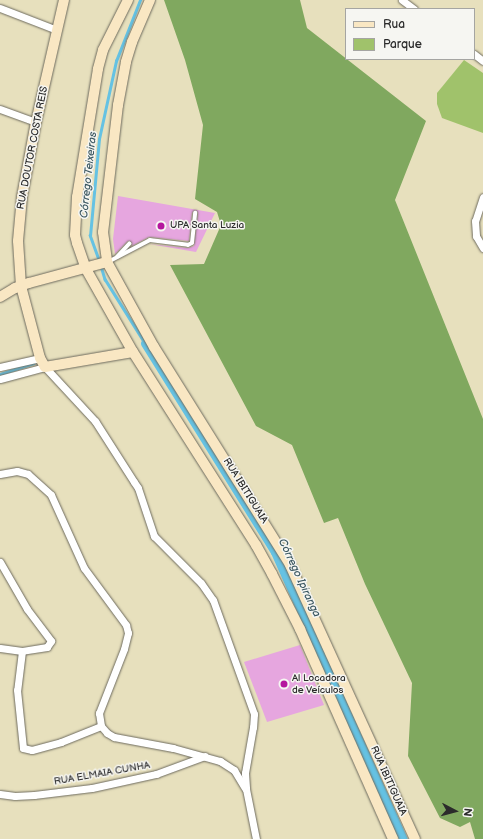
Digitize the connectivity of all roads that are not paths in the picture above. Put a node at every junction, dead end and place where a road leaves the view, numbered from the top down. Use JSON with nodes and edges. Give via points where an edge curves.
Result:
{"nodes":[{"id":1,"x":64,"y":0,"type":"edge"},
{"id":2,"x":128,"y":0,"type":"edge"},
{"id":3,"x":150,"y":0,"type":"edge"},
{"id":4,"x":402,"y":0,"type":"edge"},
{"id":5,"x":0,"y":8,"type":"edge"},
{"id":6,"x":413,"y":8,"type":"edge"},
{"id":7,"x":57,"y":30,"type":"junction"},
{"id":8,"x":475,"y":55,"type":"edge"},
{"id":9,"x":483,"y":61,"type":"edge"},
{"id":10,"x":0,"y":109,"type":"edge"},
{"id":11,"x":36,"y":122,"type":"junction"},
{"id":12,"x":483,"y":197,"type":"edge"},
{"id":13,"x":196,"y":213,"type":"dead end"},
{"id":14,"x":129,"y":244,"type":"dead end"},
{"id":15,"x":483,"y":248,"type":"edge"},
{"id":16,"x":117,"y":257,"type":"junction"},
{"id":17,"x":105,"y":263,"type":"junction"},
{"id":18,"x":89,"y":268,"type":"junction"},
{"id":19,"x":21,"y":286,"type":"junction"},
{"id":20,"x":0,"y":297,"type":"edge"},
{"id":21,"x":133,"y":352,"type":"junction"},
{"id":22,"x":42,"y":362,"type":"junction"},
{"id":23,"x":0,"y":368,"type":"edge"},
{"id":24,"x":0,"y":379,"type":"edge"},
{"id":25,"x":0,"y":474,"type":"edge"},
{"id":26,"x":0,"y":562,"type":"edge"},
{"id":27,"x":319,"y":634,"type":"junction"},
{"id":28,"x":306,"y":640,"type":"junction"},
{"id":29,"x":0,"y":648,"type":"edge"},
{"id":30,"x":22,"y":651,"type":"junction"},
{"id":31,"x":101,"y":726,"type":"junction"},
{"id":32,"x":205,"y":756,"type":"junction"},
{"id":33,"x":246,"y":789,"type":"junction"},
{"id":34,"x":0,"y":794,"type":"edge"},
{"id":35,"x":256,"y":839,"type":"edge"},
{"id":36,"x":393,"y":839,"type":"edge"},
{"id":37,"x":415,"y":839,"type":"edge"}],
"edges":[{"from":1,"to":7,"type":"main road","name":"RUA DOUTOR COSTA REIS"},
{"from":2,"to":18,"type":"main road","name":"RUA IBITIGUAIA","via":[[103,50],[85,140],[75,235]]},
{"from":3,"to":17,"type":"main road","via":[[132,42],[118,105],[104,217]]},
{"from":4,"to":6,"type":"street"},
{"from":5,"to":7,"type":"street"},
{"from":7,"to":11,"type":"main road","name":"RUA DOUTOR COSTA REIS"},
{"from":8,"to":9,"type":"street"},
{"from":10,"to":11,"type":"street"},
{"from":11,"to":19,"type":"main road","name":"RUA DOUTOR COSTA REIS","via":[[22,197],[18,241]]},
{"from":12,"to":15,"type":"street","via":[[475,221],[476,236]]},
{"from":13,"to":16,"type":"lane","via":[[192,243],[150,240]]},
{"from":14,"to":16,"type":"lane"},
{"from":16,"to":17,"type":"lane"},
{"from":17,"to":18,"type":"main road"},
{"from":17,"to":27,"type":"main road","name":"RUA IBITIGUAIA","via":[[154,347],[290,564]]},
{"from":18,"to":19,"type":"main road"},
{"from":18,"to":21,"type":"main road","name":"RUA IBITIGUAIA"},
{"from":19,"to":20,"type":"main road"},
{"from":19,"to":22,"type":"main road","name":"RUA DOUTOR COSTA REIS"},
{"from":21,"to":22,"type":"main road"},
{"from":21,"to":28,"type":"main road","name":"RUA IBITIGUAIA","via":[[256,545]]},
{"from":22,"to":23,"type":"street"},
{"from":22,"to":24,"type":"street"},
{"from":22,"to":33,"type":"street","via":[[95,421],[138,488],[154,536],[201,583],[213,600],[254,714],[245,773]]},
{"from":25,"to":31,"type":"street","via":[[17,471],[28,474],[51,495],[84,568],[126,625],[128,633],[124,649],[99,713]]},
{"from":26,"to":30,"type":"street","via":[[27,609],[51,641],[47,647]]},
{"from":27,"to":28,"type":"main road"},
{"from":27,"to":37,"type":"main road","name":"RUA IBITIGUAIA"},
{"from":28,"to":36,"type":"main road","name":"RUA IBITIGUAIA"},
{"from":29,"to":30,"type":"street"},
{"from":30,"to":31,"type":"street","via":[[17,690],[23,748],[32,750],[61,742]]},
{"from":31,"to":32,"type":"street","via":[[114,737]]},
{"from":32,"to":33,"type":"street","via":[[220,761],[234,770]]},
{"from":32,"to":34,"type":"street","name":"RUA ELMAIA CUNHA","via":[[156,774],[92,788],[34,795]]},
{"from":33,"to":35,"type":"street"}]}
